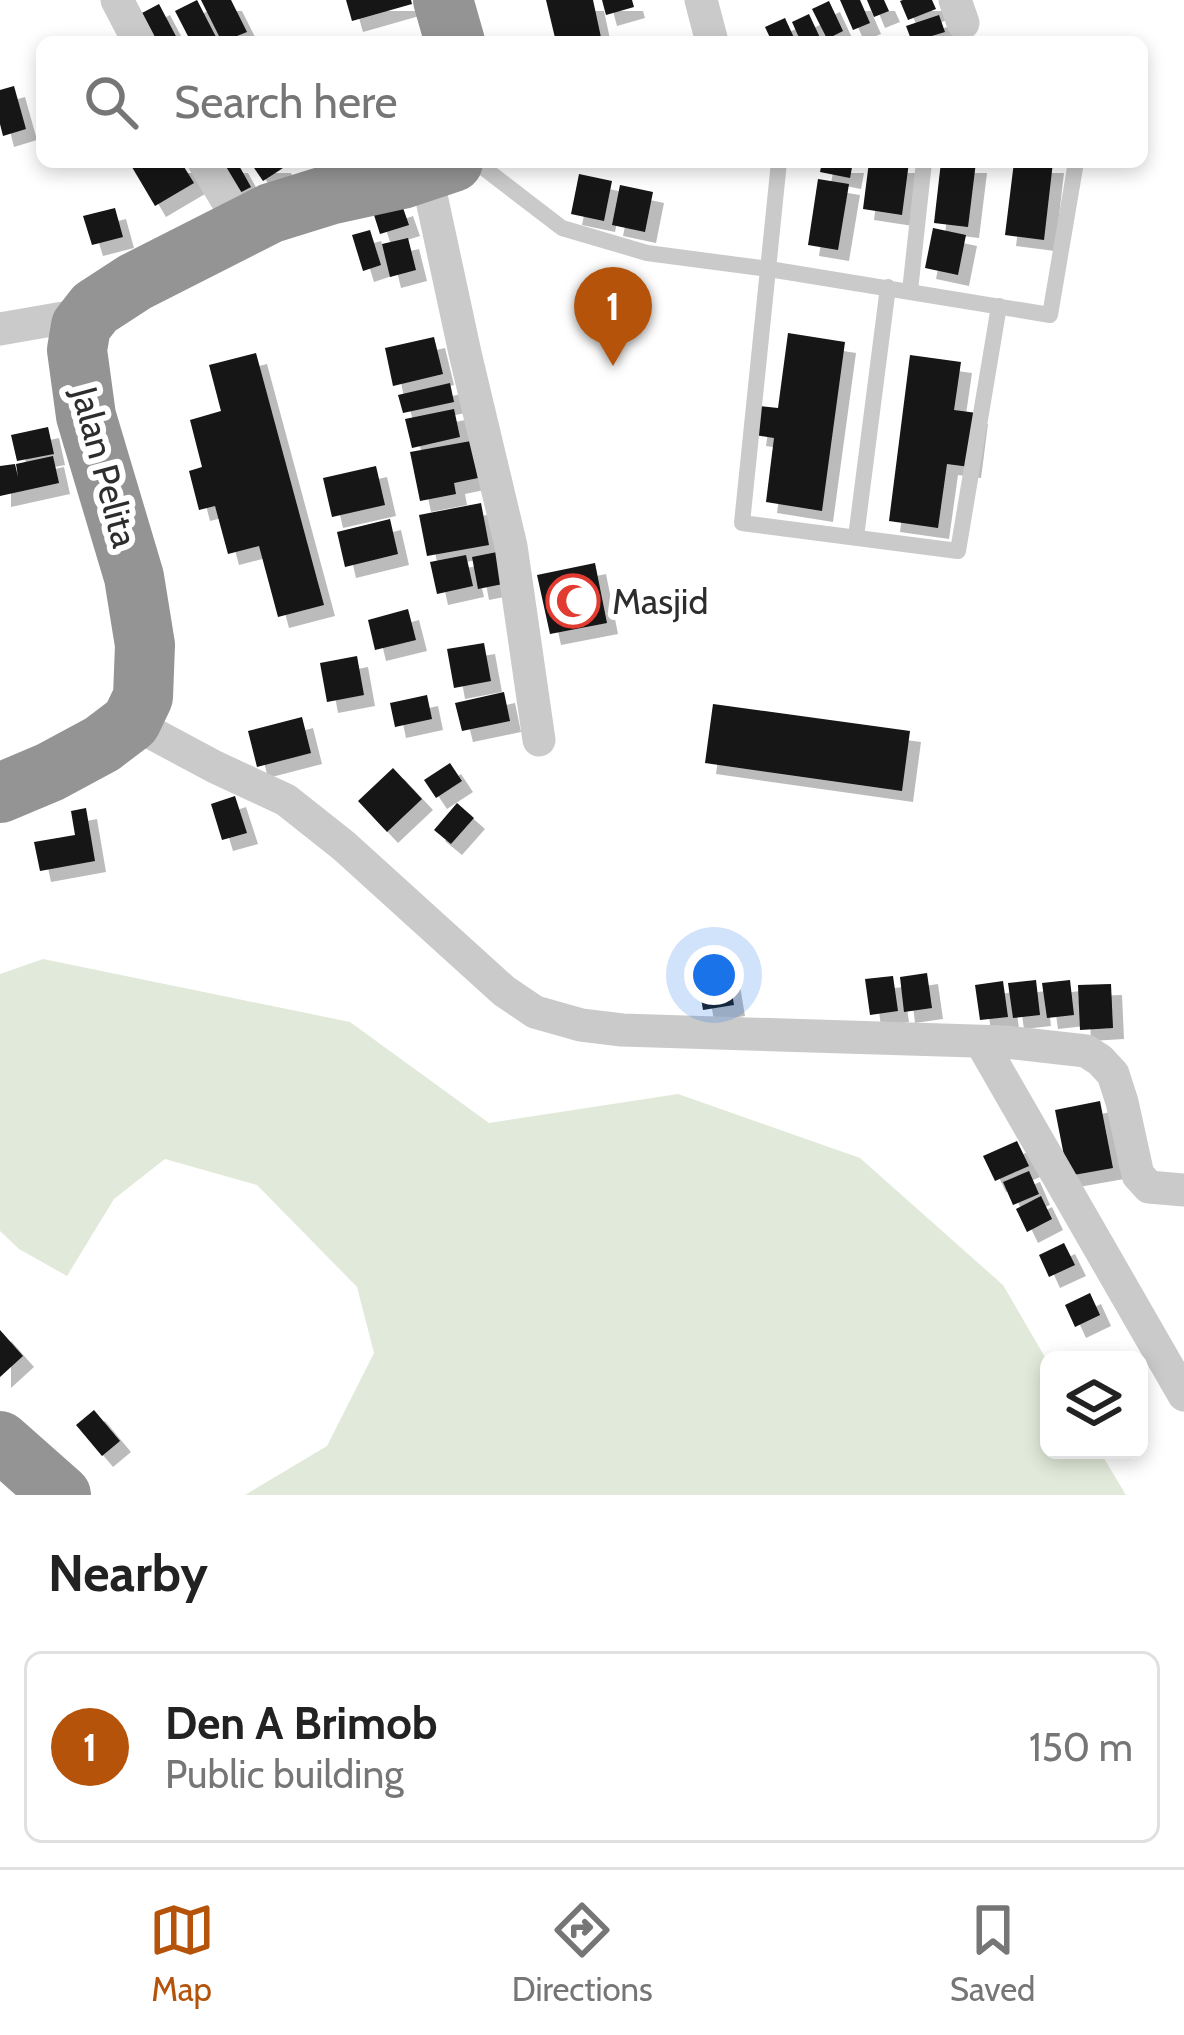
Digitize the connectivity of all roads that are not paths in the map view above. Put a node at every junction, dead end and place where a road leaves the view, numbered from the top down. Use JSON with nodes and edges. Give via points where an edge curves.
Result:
{"nodes":[{"id":1,"x":117,"y":0,"type":"edge"},
{"id":2,"x":443,"y":0,"type":"edge"},
{"id":3,"x":700,"y":0,"type":"edge"},
{"id":4,"x":136,"y":36,"type":"edge"},
{"id":5,"x":453,"y":36,"type":"edge"},
{"id":6,"x":710,"y":36,"type":"edge"},
{"id":7,"x":208,"y":168,"type":"edge"},
{"id":8,"x":440,"y":168,"type":"edge"},
{"id":9,"x":452,"y":168,"type":"edge"},
{"id":10,"x":457,"y":168,"type":"edge"},
{"id":11,"x":777,"y":168,"type":"edge"},
{"id":12,"x":923,"y":168,"type":"edge"},
{"id":13,"x":1075,"y":168,"type":"edge"},
{"id":14,"x":243,"y":227,"type":"junction"},
{"id":15,"x":769,"y":269,"type":"junction"},
{"id":16,"x":888,"y":287,"type":"junction"},
{"id":17,"x":910,"y":291,"type":"junction"},
{"id":18,"x":999,"y":306,"type":"junction"},
{"id":19,"x":92,"y":313,"type":"junction"},
{"id":20,"x":0,"y":329,"type":"edge"},
{"id":21,"x":856,"y":537,"type":"junction"},
{"id":22,"x":131,"y":722,"type":"junction"},
{"id":23,"x":539,"y":740,"type":"dead end"},
{"id":24,"x":0,"y":794,"type":"edge"},
{"id":25,"x":982,"y":1042,"type":"junction"},
{"id":26,"x":1184,"y":1190,"type":"edge"},
{"id":27,"x":1184,"y":1395,"type":"edge"},
{"id":28,"x":0,"y":1441,"type":"edge"},
{"id":29,"x":61,"y":1495,"type":"edge"}],
"edges":[{"from":1,"to":4,"type":"street"},
{"from":2,"to":5,"type":"highway"},
{"from":3,"to":6,"type":"street"},
{"from":7,"to":14,"type":"street"},
{"from":8,"to":14,"type":"highway","via":[[271,212]]},
{"from":9,"to":23,"type":"street","via":[[465,353],[511,546]]},
{"from":10,"to":15,"type":"lane","via":[[562,228],[647,253]]},
{"from":11,"to":15,"type":"lane"},
{"from":12,"to":17,"type":"lane"},
{"from":13,"to":18,"type":"lane","via":[[1050,315]]},
{"from":14,"to":19,"type":"highway"},
{"from":15,"to":16,"type":"lane"},
{"from":15,"to":21,"type":"lane","via":[[742,523]]},
{"from":16,"to":17,"type":"lane"},
{"from":16,"to":21,"type":"lane"},
{"from":17,"to":18,"type":"lane"},
{"from":18,"to":21,"type":"lane","via":[[958,551]]},
{"from":19,"to":20,"type":"street"},
{"from":19,"to":22,"type":"highway","name":"Jalan Pelita","via":[[77,350],[86,416],[134,577],[145,645],[143,697]]},
{"from":22,"to":24,"type":"highway"},
{"from":22,"to":25,"type":"street","via":[[286,800],[535,1012],[622,1030]]},
{"from":25,"to":26,"type":"street","via":[[1086,1051],[1100,1060],[1117,1088],[1138,1175],[1149,1187]]},
{"from":25,"to":27,"type":"street"},
{"from":28,"to":29,"type":"highway"}]}
